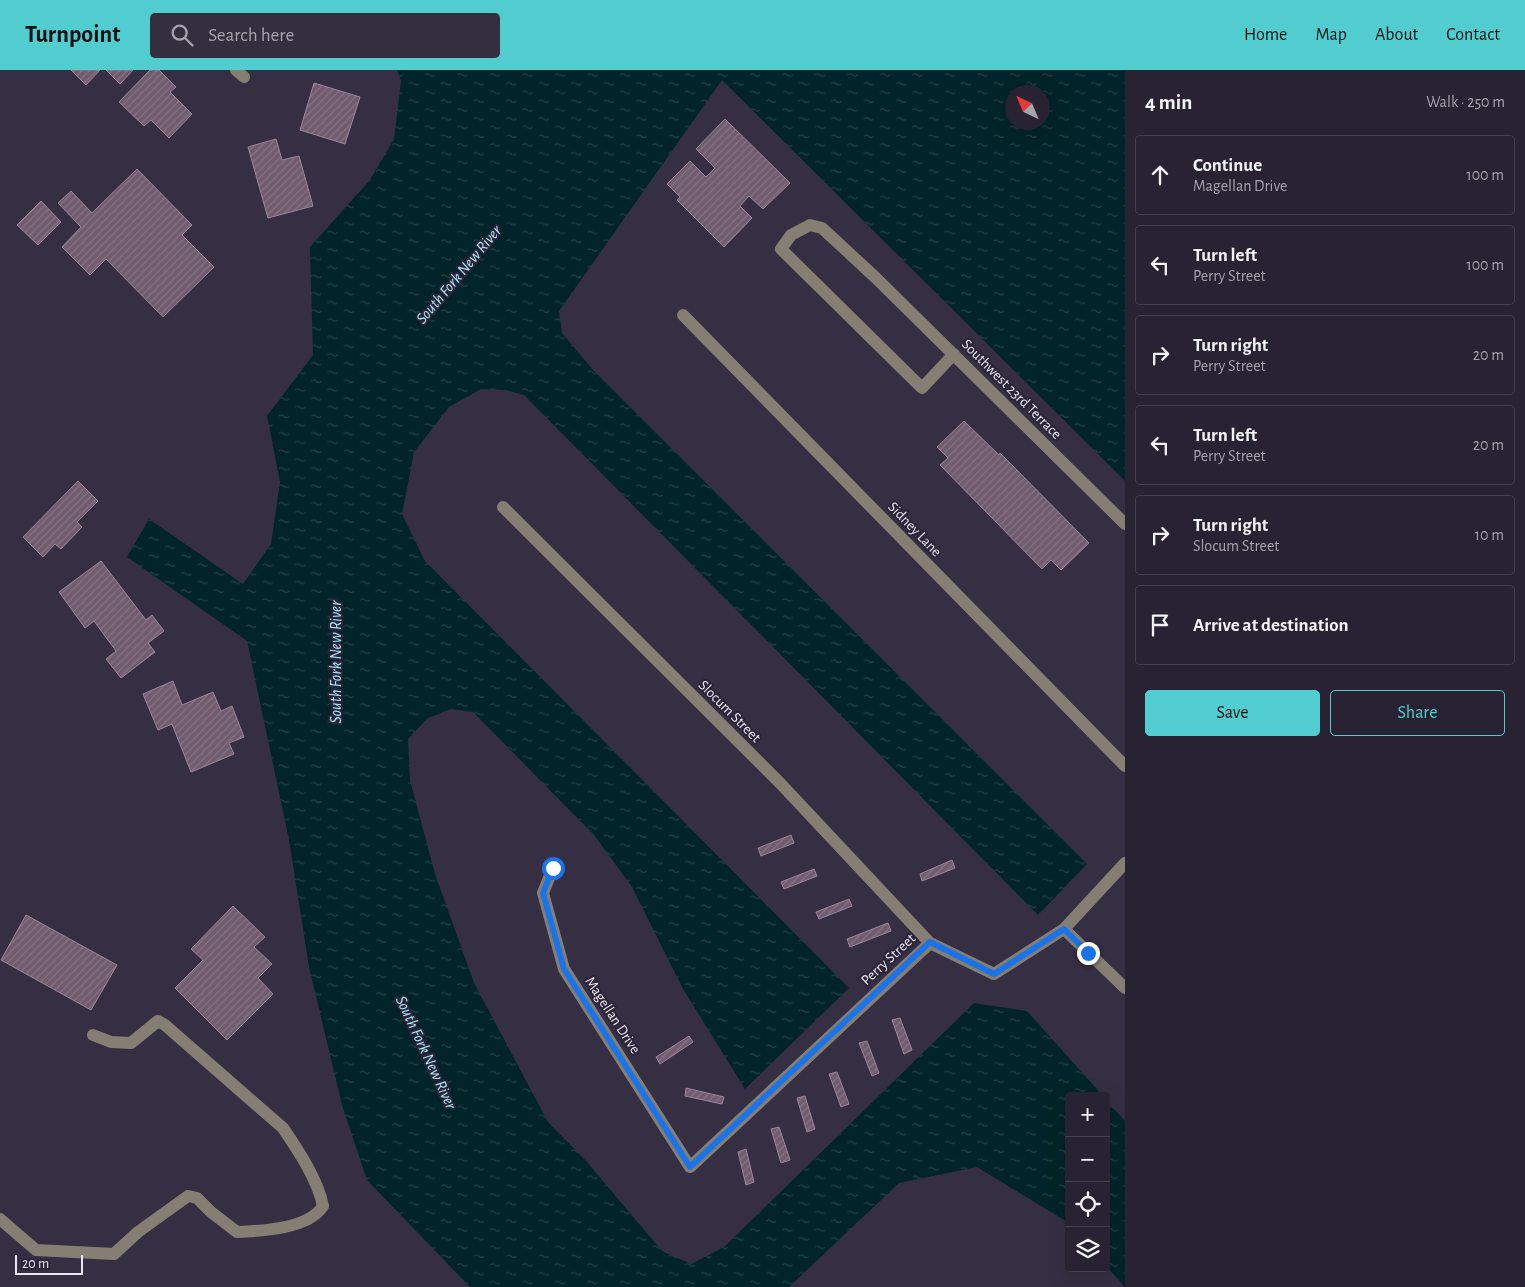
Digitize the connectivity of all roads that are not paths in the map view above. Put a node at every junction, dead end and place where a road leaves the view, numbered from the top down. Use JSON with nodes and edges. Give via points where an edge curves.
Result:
{"nodes":[{"id":1,"x":683,"y":315,"type":"dead end"},
{"id":2,"x":954,"y":354,"type":"junction"},
{"id":3,"x":503,"y":506,"type":"dead end"},
{"id":4,"x":1125,"y":524,"type":"edge"},
{"id":5,"x":1125,"y":766,"type":"edge"},
{"id":6,"x":1125,"y":863,"type":"edge"},
{"id":7,"x":553,"y":868,"type":"dead end"},
{"id":8,"x":1064,"y":929,"type":"junction"},
{"id":9,"x":930,"y":942,"type":"junction"},
{"id":10,"x":1125,"y":988,"type":"edge"},
{"id":11,"x":94,"y":1036,"type":"dead end"},
{"id":12,"x":690,"y":1167,"type":"joint"},
{"id":13,"x":0,"y":1219,"type":"edge"}],
"edges":[{"from":1,"to":5,"type":"street","name":"Sidney Lane"},
{"from":2,"to":2,"type":"street","name":"Southwest 23rd Terrace","via":[[822,228],[810,225],[790,235],[781,249],[922,388]]},
{"from":2,"to":4,"type":"street","name":"Southwest 23rd Terrace"},
{"from":3,"to":9,"type":"street","name":"Slocum Street","via":[[780,784]]},
{"from":6,"to":8,"type":"street","name":"Perry Street"},
{"from":7,"to":12,"type":"street","name":"Magellan Drive","via":[[543,893],[564,969]]},
{"from":8,"to":9,"type":"street","name":"Perry Street","via":[[994,974]]},
{"from":8,"to":10,"type":"street"},
{"from":9,"to":12,"type":"street","name":"Perry Street"},
{"from":11,"to":13,"type":"street","via":[[111,1042],[131,1043],[158,1021],[164,1025],[282,1128],[297,1149],[323,1206],[312,1218],[268,1231],[236,1232],[197,1198],[188,1196],[138,1232],[114,1254],[36,1250]]}]}
